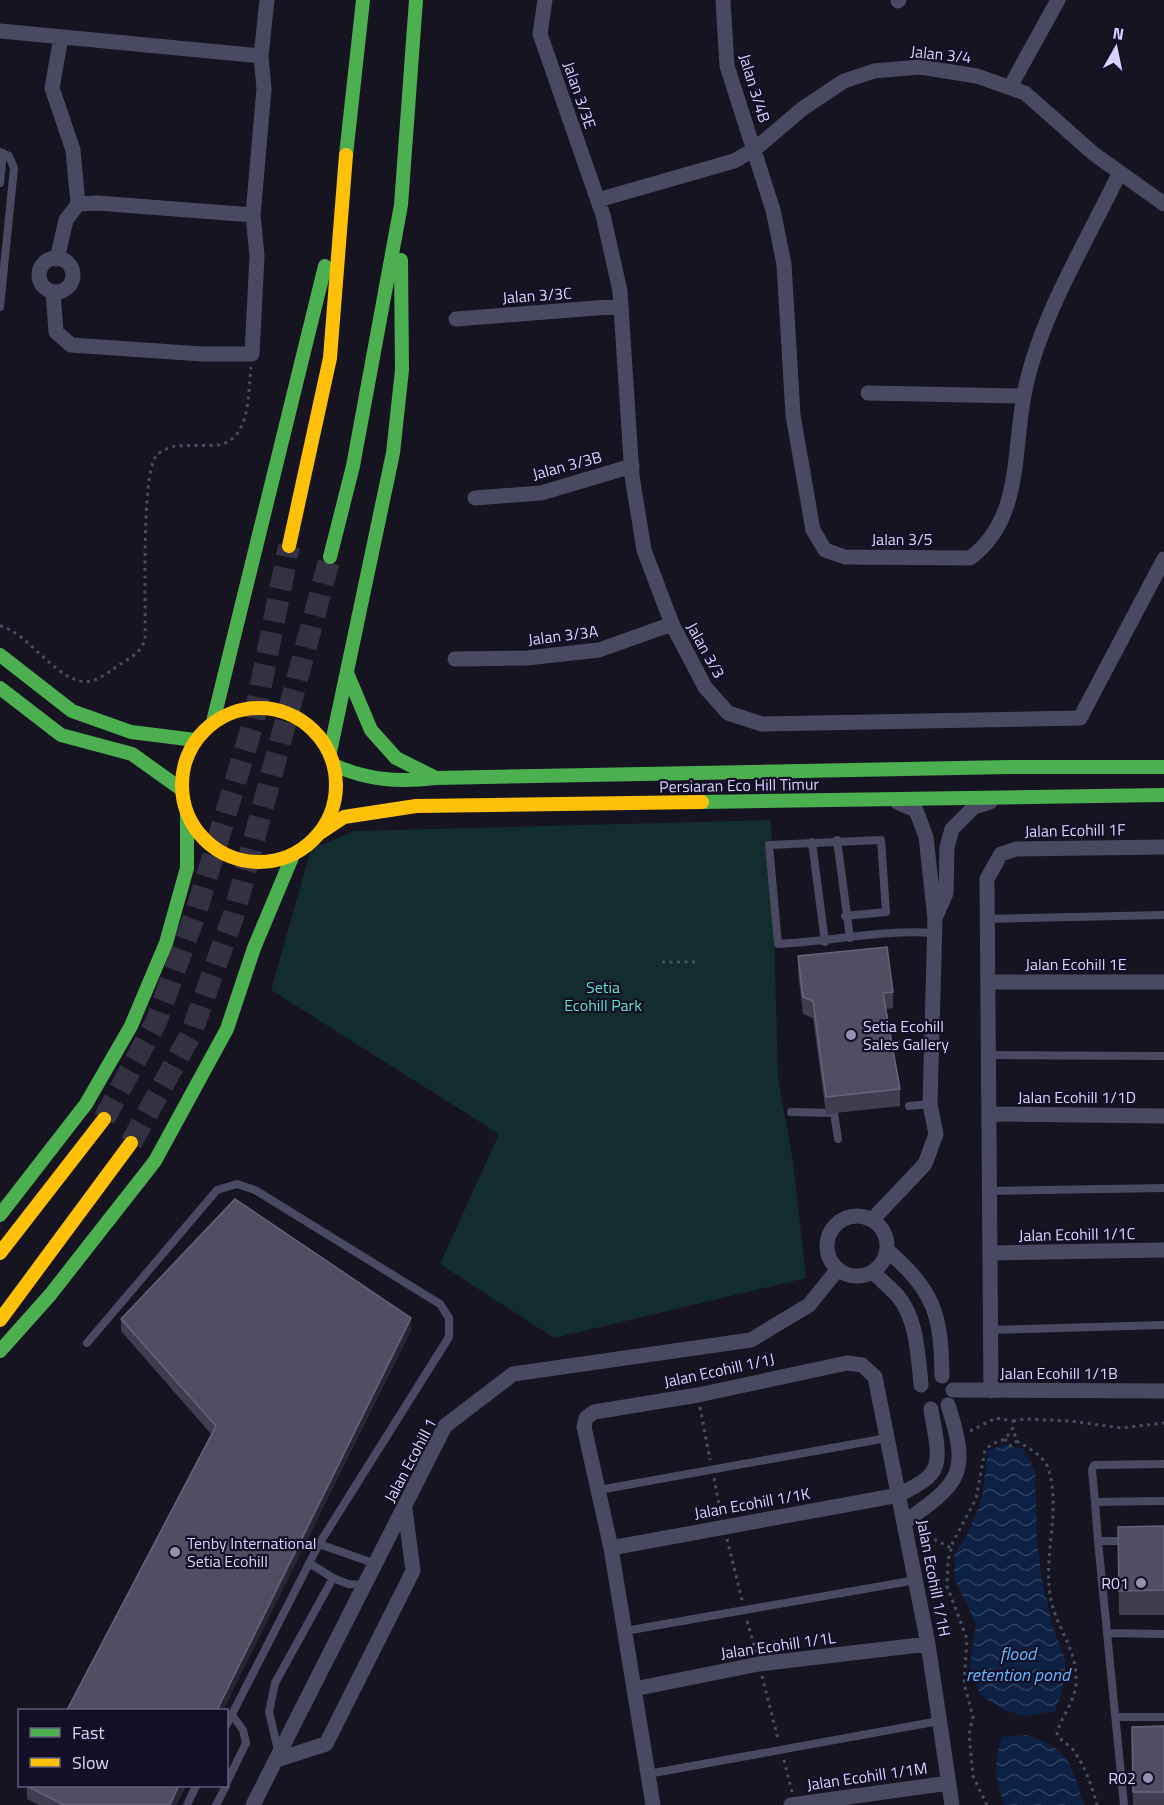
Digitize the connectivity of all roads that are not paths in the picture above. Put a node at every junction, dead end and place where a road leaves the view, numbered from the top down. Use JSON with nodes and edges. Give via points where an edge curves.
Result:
{"nodes":[{"id":1,"x":267,"y":0,"type":"edge"},
{"id":2,"x":363,"y":0,"type":"edge"},
{"id":3,"x":416,"y":0,"type":"edge"},
{"id":4,"x":545,"y":0,"type":"edge"},
{"id":5,"x":723,"y":0,"type":"edge"},
{"id":6,"x":1058,"y":0,"type":"edge"},
{"id":7,"x":0,"y":31,"type":"edge"},
{"id":8,"x":61,"y":37,"type":"junction"},
{"id":9,"x":261,"y":56,"type":"junction"},
{"id":10,"x":1010,"y":87,"type":"junction"},
{"id":11,"x":755,"y":149,"type":"junction"},
{"id":12,"x":2,"y":152,"type":"edge"},
{"id":13,"x":1119,"y":174,"type":"junction"},
{"id":14,"x":0,"y":183,"type":"edge"},
{"id":15,"x":342,"y":196,"type":"junction"},
{"id":16,"x":597,"y":200,"type":"junction"},
{"id":17,"x":78,"y":204,"type":"junction"},
{"id":18,"x":1164,"y":204,"type":"edge"},
{"id":19,"x":401,"y":205,"type":"junction"},
{"id":20,"x":253,"y":215,"type":"junction"},
{"id":21,"x":603,"y":215,"type":"joint"},
{"id":22,"x":57,"y":259,"type":"junction"},
{"id":23,"x":52,"y":292,"type":"junction"},
{"id":24,"x":621,"y":306,"type":"junction"},
{"id":25,"x":0,"y":307,"type":"edge"},
{"id":26,"x":456,"y":319,"type":"dead end"},
{"id":27,"x":868,"y":393,"type":"dead end"},
{"id":28,"x":1023,"y":396,"type":"junction"},
{"id":29,"x":632,"y":466,"type":"junction"},
{"id":30,"x":475,"y":498,"type":"dead end"},
{"id":31,"x":288,"y":546,"type":"tunnel mouth"},
{"id":32,"x":330,"y":557,"type":"tunnel mouth"},
{"id":33,"x":1164,"y":559,"type":"edge"},
{"id":34,"x":672,"y":624,"type":"junction"},
{"id":35,"x":0,"y":655,"type":"edge"},
{"id":36,"x":455,"y":659,"type":"dead end"},
{"id":37,"x":347,"y":673,"type":"junction"},
{"id":38,"x":0,"y":688,"type":"edge"},
{"id":39,"x":213,"y":722,"type":"junction"},
{"id":40,"x":195,"y":740,"type":"junction"},
{"id":41,"x":332,"y":759,"type":"junction"},
{"id":42,"x":1164,"y":767,"type":"edge"},
{"id":43,"x":436,"y":778,"type":"junction"},
{"id":44,"x":181,"y":789,"type":"junction"},
{"id":45,"x":1164,"y":795,"type":"edge"},
{"id":46,"x":1010,"y":796,"type":"junction"},
{"id":47,"x":881,"y":799,"type":"junction"},
{"id":48,"x":187,"y":814,"type":"junction"},
{"id":49,"x":320,"y":833,"type":"junction"},
{"id":50,"x":837,"y":840,"type":"junction"},
{"id":51,"x":812,"y":842,"type":"junction"},
{"id":52,"x":1164,"y":847,"type":"edge"},
{"id":53,"x":293,"y":855,"type":"junction"},
{"id":54,"x":1164,"y":915,"type":"edge"},
{"id":55,"x":845,"y":916,"type":"junction"},
{"id":56,"x":988,"y":919,"type":"junction"},
{"id":57,"x":934,"y":926,"type":"junction"},
{"id":58,"x":850,"y":938,"type":"junction"},
{"id":59,"x":825,"y":942,"type":"junction"},
{"id":60,"x":1164,"y":981,"type":"edge"},
{"id":61,"x":988,"y":982,"type":"junction"},
{"id":62,"x":988,"y":1055,"type":"junction"},
{"id":63,"x":1164,"y":1056,"type":"edge"},
{"id":64,"x":930,"y":1104,"type":"junction"},
{"id":65,"x":909,"y":1106,"type":"dead end"},
{"id":66,"x":790,"y":1112,"type":"dead end"},
{"id":67,"x":989,"y":1114,"type":"junction"},
{"id":68,"x":1164,"y":1116,"type":"edge"},
{"id":69,"x":104,"y":1119,"type":"tunnel mouth"},
{"id":70,"x":837,"y":1139,"type":"dead end"},
{"id":71,"x":130,"y":1143,"type":"tunnel mouth"},
{"id":72,"x":1164,"y":1188,"type":"edge"},
{"id":73,"x":989,"y":1191,"type":"junction"},
{"id":74,"x":0,"y":1215,"type":"edge"},
{"id":75,"x":872,"y":1220,"type":"junction"},
{"id":76,"x":887,"y":1250,"type":"junction"},
{"id":77,"x":1164,"y":1250,"type":"edge"},
{"id":78,"x":0,"y":1253,"type":"edge"},
{"id":79,"x":990,"y":1253,"type":"junction"},
{"id":80,"x":838,"y":1269,"type":"junction"},
{"id":81,"x":873,"y":1272,"type":"junction"},
{"id":82,"x":0,"y":1320,"type":"edge"},
{"id":83,"x":1164,"y":1325,"type":"edge"},
{"id":84,"x":990,"y":1330,"type":"junction"},
{"id":85,"x":87,"y":1343,"type":"dead end"},
{"id":86,"x":0,"y":1351,"type":"edge"},
{"id":87,"x":862,"y":1365,"type":"joint"},
{"id":88,"x":942,"y":1376,"type":"junction"},
{"id":89,"x":921,"y":1385,"type":"junction"},
{"id":90,"x":991,"y":1391,"type":"junction"},
{"id":91,"x":1164,"y":1391,"type":"edge"},
{"id":92,"x":951,"y":1398,"type":"junction"},
{"id":93,"x":931,"y":1409,"type":"junction"},
{"id":94,"x":887,"y":1438,"type":"junction"},
{"id":95,"x":1164,"y":1464,"type":"edge"},
{"id":96,"x":599,"y":1490,"type":"junction"},
{"id":97,"x":899,"y":1495,"type":"junction"},
{"id":98,"x":1164,"y":1501,"type":"edge"},
{"id":99,"x":1095,"y":1502,"type":"junction"},
{"id":100,"x":405,"y":1508,"type":"junction"},
{"id":101,"x":906,"y":1528,"type":"junction"},
{"id":102,"x":1131,"y":1541,"type":"edge"},
{"id":103,"x":1098,"y":1542,"type":"junction"},
{"id":104,"x":320,"y":1544,"type":"junction"},
{"id":105,"x":611,"y":1548,"type":"junction"},
{"id":106,"x":309,"y":1563,"type":"junction"},
{"id":107,"x":376,"y":1564,"type":"junction"},
{"id":108,"x":333,"y":1578,"type":"junction"},
{"id":109,"x":916,"y":1580,"type":"junction"},
{"id":110,"x":364,"y":1585,"type":"junction"},
{"id":111,"x":625,"y":1631,"type":"junction"},
{"id":112,"x":1107,"y":1633,"type":"junction"},
{"id":113,"x":1164,"y":1634,"type":"edge"},
{"id":114,"x":928,"y":1644,"type":"junction"},
{"id":115,"x":634,"y":1689,"type":"junction"},
{"id":116,"x":232,"y":1715,"type":"junction"},
{"id":117,"x":1116,"y":1717,"type":"junction"},
{"id":118,"x":1164,"y":1717,"type":"edge"},
{"id":119,"x":939,"y":1721,"type":"junction"},
{"id":120,"x":228,"y":1722,"type":"edge"},
{"id":121,"x":277,"y":1757,"type":"junction"},
{"id":122,"x":648,"y":1774,"type":"junction"},
{"id":123,"x":228,"y":1781,"type":"edge"},
{"id":124,"x":949,"y":1784,"type":"junction"},
{"id":125,"x":195,"y":1787,"type":"edge"},
{"id":126,"x":225,"y":1787,"type":"edge"},
{"id":127,"x":186,"y":1805,"type":"edge"},
{"id":128,"x":216,"y":1805,"type":"edge"},
{"id":129,"x":253,"y":1805,"type":"edge"},
{"id":130,"x":653,"y":1805,"type":"edge"},
{"id":131,"x":791,"y":1805,"type":"edge"},
{"id":132,"x":952,"y":1805,"type":"edge"},
{"id":133,"x":1124,"y":1805,"type":"edge"}],
"edges":[{"from":1,"to":9,"type":"street"},
{"from":2,"to":15,"type":"street"},
{"from":3,"to":19,"type":"street"},
{"from":4,"to":16,"type":"street","name":"Jalan 3/3E","via":[[540,34]]},
{"from":5,"to":11,"type":"street","name":"Jalan 3/4B","via":[[727,66]]},
{"from":6,"to":10,"type":"street"},
{"from":7,"to":8,"type":"street"},
{"from":8,"to":9,"type":"street"},
{"from":8,"to":17,"type":"street","via":[[53,95],[74,150]]},
{"from":9,"to":20,"type":"street","via":[[264,89]]},
{"from":10,"to":11,"type":"street","name":"Jalan 3/4","via":[[977,76],[920,67],[874,70],[835,86],[802,108]]},
{"from":10,"to":13,"type":"street","name":"Jalan 3/4","via":[[1025,93]]},
{"from":11,"to":16,"type":"street","name":"Jalan 3/4","via":[[734,161]]},
{"from":11,"to":28,"type":"street","name":"Jalan 3/5","via":[[784,264],[793,415],[803,476],[813,530],[825,550],[845,557],[970,558],[986,546],[998,529],[1011,496]]},
{"from":12,"to":14,"type":"lane"},
{"from":12,"to":25,"type":"lane","via":[[13,160],[14,168]]},
{"from":13,"to":18,"type":"street","name":"Jalan 3/4"},
{"from":13,"to":28,"type":"street","name":"Jalan 3/5","via":[[1035,347]]},
{"from":15,"to":31,"type":"street","via":[[330,358]]},
{"from":15,"to":39,"type":"street"},
{"from":16,"to":21,"type":"street","name":"Jalan 3/3E"},
{"from":17,"to":20,"type":"street"},
{"from":17,"to":22,"type":"street","via":[[66,220]]},
{"from":19,"to":32,"type":"street","via":[[352,466]]},
{"from":19,"to":37,"type":"street","via":[[402,370],[393,453]]},
{"from":20,"to":23,"type":"street","via":[[257,256],[252,354],[71,345],[56,332]]},
{"from":21,"to":24,"type":"street","name":"Jalan 3/3"},
{"from":22,"to":23,"type":"street","via":[[43,264],[39,275],[43,286]]},
{"from":22,"to":23,"type":"street","via":[[69,265],[73,276],[68,286]]},
{"from":24,"to":26,"type":"street","name":"Jalan 3/3C"},
{"from":24,"to":29,"type":"street","name":"Jalan 3/3"},
{"from":27,"to":28,"type":"street"},
{"from":29,"to":30,"type":"street","name":"Jalan 3/3B","via":[[541,493]]},
{"from":29,"to":34,"type":"street","name":"Jalan 3/3","via":[[644,550]]},
{"from":33,"to":34,"type":"street","name":"Jalan 3/3","via":[[1080,718],[762,724],[728,713],[705,687]]},
{"from":34,"to":36,"type":"street","name":"Jalan 3/3A","via":[[600,650],[527,658]]},
{"from":35,"to":40,"type":"street","via":[[72,711],[131,732]]},
{"from":37,"to":41,"type":"street"},
{"from":37,"to":43,"type":"street","via":[[371,730],[396,758]]},
{"from":38,"to":44,"type":"street","via":[[61,735],[132,754]]},
{"from":39,"to":40,"type":"street"},
{"from":39,"to":41,"type":"street","via":[[237,711],[264,708],[284,712],[303,721],[318,735]]},
{"from":40,"to":44,"type":"street","via":[[184,763]]},
{"from":41,"to":43,"type":"street","name":"Persiaran Eco Hill Timur","via":[[356,776],[394,783]]},
{"from":41,"to":49,"type":"street","via":[[336,794],[331,815]]},
{"from":42,"to":43,"type":"street","name":"Persiaran Eco Hill Timur"},
{"from":44,"to":48,"type":"street"},
{"from":45,"to":46,"type":"street","name":"Persiaran Eco Hill Timur"},
{"from":46,"to":47,"type":"street","name":"Persiaran Eco Hill Timur"},
{"from":46,"to":57,"type":"street","via":[[974,807],[952,829],[947,847],[946,893]]},
{"from":47,"to":49,"type":"street","name":"Persiaran Eco Hill Timur","via":[[416,806],[344,817]]},
{"from":47,"to":57,"type":"street","via":[[916,810],[922,823]]},
{"from":48,"to":53,"type":"street","via":[[200,835],[220,852],[259,862]]},
{"from":48,"to":74,"type":"street","via":[[187,868],[166,943],[131,1026],[86,1104]]},
{"from":49,"to":53,"type":"street"},
{"from":50,"to":51,"type":"lane"},
{"from":50,"to":55,"type":"lane"},
{"from":50,"to":55,"type":"lane","via":[[880,840],[886,912]]},
{"from":51,"to":59,"type":"lane"},
{"from":51,"to":59,"type":"lane","via":[[769,845],[778,944]]},
{"from":52,"to":56,"type":"street","name":"Jalan Ecohill 1F","via":[[1016,849],[1000,854],[987,879]]},
{"from":53,"to":86,"type":"street","via":[[254,948],[227,1029],[155,1161],[50,1295]]},
{"from":54,"to":56,"type":"lane"},
{"from":55,"to":58,"type":"lane"},
{"from":56,"to":61,"type":"street"},
{"from":57,"to":58,"type":"lane"},
{"from":57,"to":64,"type":"street"},
{"from":58,"to":59,"type":"lane"},
{"from":60,"to":61,"type":"street","name":"Jalan Ecohill 1E"},
{"from":61,"to":62,"type":"street"},
{"from":62,"to":63,"type":"lane"},
{"from":62,"to":67,"type":"street"},
{"from":64,"to":65,"type":"lane"},
{"from":64,"to":75,"type":"street","via":[[936,1134],[925,1164]]},
{"from":66,"to":70,"type":"lane","via":[[834,1113]]},
{"from":67,"to":68,"type":"street","name":"Jalan Ecohill 1/1D"},
{"from":67,"to":73,"type":"street"},
{"from":69,"to":78,"type":"street"},
{"from":71,"to":82,"type":"street"},
{"from":72,"to":73,"type":"lane"},
{"from":73,"to":79,"type":"street"},
{"from":75,"to":76,"type":"street","via":[[885,1233]]},
{"from":75,"to":80,"type":"street","via":[[846,1218],[832,1229],[828,1255]]},
{"from":76,"to":81,"type":"street","via":[[885,1259]]},
{"from":76,"to":88,"type":"street","via":[[913,1273],[933,1304],[939,1323]]},
{"from":77,"to":79,"type":"street","name":"Jalan Ecohill 1/1C"},
{"from":79,"to":84,"type":"street"},
{"from":80,"to":81,"type":"street","via":[[855,1276]]},
{"from":80,"to":100,"type":"street","name":"Jalan Ecohill 1","via":[[809,1305],[751,1340],[513,1374],[445,1426]]},
{"from":81,"to":89,"type":"street","via":[[908,1312],[917,1343]]},
{"from":83,"to":84,"type":"lane"},
{"from":84,"to":90,"type":"street"},
{"from":85,"to":104,"type":"lane","via":[[217,1190],[237,1184],[255,1190],[440,1304],[449,1318],[449,1337]]},
{"from":87,"to":94,"type":"street","name":"Jalan Ecohill 1/1H","via":[[875,1377]]},
{"from":87,"to":96,"type":"street","name":"Jalan Ecohill 1/1J","via":[[823,1366],[698,1395],[594,1412],[586,1418],[584,1426]]},
{"from":88,"to":89,"type":"street","via":[[930,1377]]},
{"from":88,"to":92,"type":"street","via":[[951,1383]]},
{"from":89,"to":93,"type":"street","via":[[922,1402]]},
{"from":90,"to":91,"type":"street","name":"Jalan Ecohill 1/1B"},
{"from":90,"to":92,"type":"street","name":"Jalan Ecohill 1/1B"},
{"from":92,"to":93,"type":"street","via":[[941,1409]]},
{"from":92,"to":101,"type":"street","via":[[959,1459],[956,1478],[946,1493]]},
{"from":93,"to":97,"type":"street","via":[[935,1469]]},
{"from":94,"to":96,"type":"lane"},
{"from":94,"to":97,"type":"street","name":"Jalan Ecohill 1/1H"},
{"from":95,"to":99,"type":"lane","via":[[1094,1464]]},
{"from":96,"to":105,"type":"street"},
{"from":97,"to":101,"type":"street","name":"Jalan Ecohill 1/1H"},
{"from":97,"to":105,"type":"street","name":"Jalan Ecohill 1/1K"},
{"from":98,"to":99,"type":"lane"},
{"from":99,"to":103,"type":"lane"},
{"from":100,"to":107,"type":"street","name":"Jalan Ecohill 1"},
{"from":100,"to":121,"type":"street","via":[[413,1571],[326,1744]]},
{"from":101,"to":109,"type":"street","name":"Jalan Ecohill 1/1H"},
{"from":102,"to":103,"type":"lane"},
{"from":103,"to":112,"type":"lane"},
{"from":104,"to":106,"type":"lane"},
{"from":104,"to":107,"type":"lane"},
{"from":105,"to":111,"type":"street"},
{"from":106,"to":108,"type":"lane"},
{"from":106,"to":116,"type":"lane"},
{"from":107,"to":110,"type":"street","name":"Jalan Ecohill 1"},
{"from":108,"to":110,"type":"lane"},
{"from":108,"to":121,"type":"lane","via":[[274,1683],[269,1712]]},
{"from":109,"to":111,"type":"lane"},
{"from":109,"to":114,"type":"street","name":"Jalan Ecohill 1/1H"},
{"from":110,"to":121,"type":"street","name":"Jalan Ecohill 1"},
{"from":111,"to":115,"type":"street"},
{"from":112,"to":113,"type":"lane"},
{"from":112,"to":117,"type":"lane"},
{"from":114,"to":115,"type":"street","name":"Jalan Ecohill 1/1L","via":[[759,1664]]},
{"from":114,"to":119,"type":"street","name":"Jalan Ecohill 1/1H"},
{"from":115,"to":122,"type":"street"},
{"from":116,"to":120,"type":"lane"},
{"from":116,"to":123,"type":"lane","via":[[243,1730],[246,1743]]},
{"from":117,"to":118,"type":"lane"},
{"from":117,"to":133,"type":"lane"},
{"from":119,"to":122,"type":"lane"},
{"from":119,"to":124,"type":"street","name":"Jalan Ecohill 1/1H"},
{"from":121,"to":129,"type":"street","name":"Jalan Ecohill 1"},
{"from":122,"to":130,"type":"street"},
{"from":124,"to":131,"type":"street","name":"Jalan Ecohill 1/1M"},
{"from":124,"to":132,"type":"street","name":"Jalan Ecohill 1/1H"},
{"from":125,"to":127,"type":"lane"},
{"from":126,"to":128,"type":"lane"}]}
